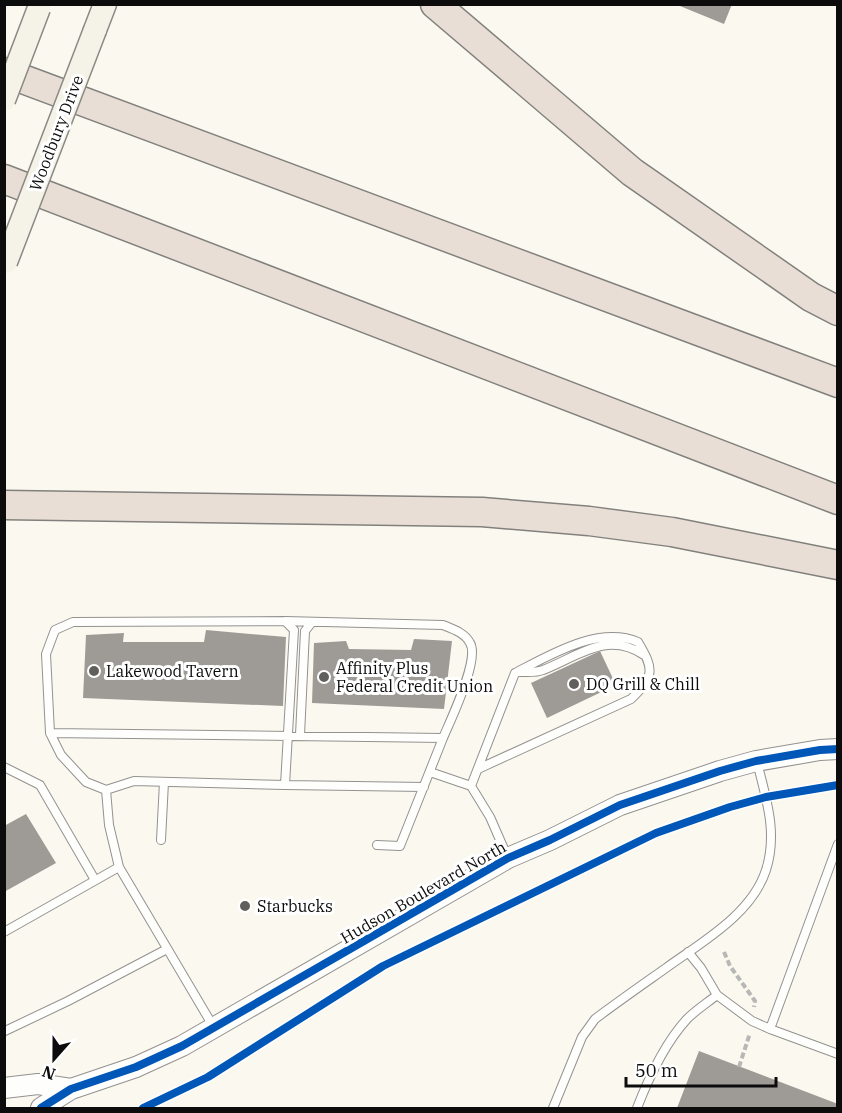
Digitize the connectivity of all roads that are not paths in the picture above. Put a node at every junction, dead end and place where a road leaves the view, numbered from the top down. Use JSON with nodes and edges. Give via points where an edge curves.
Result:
{"nodes":[{"id":1,"x":105,"y":4,"type":"edge"},
{"id":2,"x":435,"y":4,"type":"edge"},
{"id":3,"x":40,"y":6,"type":"edge"},
{"id":4,"x":4,"y":72,"type":"edge"},
{"id":5,"x":4,"y":100,"type":"edge"},
{"id":6,"x":4,"y":179,"type":"edge"},
{"id":7,"x":5,"y":264,"type":"edge"},
{"id":8,"x":837,"y":311,"type":"edge"},
{"id":9,"x":837,"y":383,"type":"edge"},
{"id":10,"x":837,"y":500,"type":"edge"},
{"id":11,"x":4,"y":505,"type":"edge"},
{"id":12,"x":837,"y":565,"type":"edge"},
{"id":13,"x":285,"y":621,"type":"junction"},
{"id":14,"x":312,"y":622,"type":"junction"},
{"id":15,"x":50,"y":733,"type":"junction"},
{"id":16,"x":287,"y":735,"type":"junction"},
{"id":17,"x":300,"y":735,"type":"junction"},
{"id":18,"x":443,"y":738,"type":"junction"},
{"id":19,"x":837,"y":749,"type":"edge"},
{"id":20,"x":756,"y":761,"type":"junction"},
{"id":21,"x":4,"y":767,"type":"edge"},
{"id":22,"x":478,"y":769,"type":"junction"},
{"id":23,"x":430,"y":772,"type":"junction"},
{"id":24,"x":164,"y":782,"type":"junction"},
{"id":25,"x":285,"y":785,"type":"junction"},
{"id":26,"x":471,"y":786,"type":"junction"},
{"id":27,"x":424,"y":788,"type":"junction"},
{"id":28,"x":106,"y":789,"type":"junction"},
{"id":29,"x":161,"y":840,"type":"dead end"},
{"id":30,"x":837,"y":844,"type":"edge"},
{"id":31,"x":377,"y":845,"type":"dead end"},
{"id":32,"x":508,"y":858,"type":"junction"},
{"id":33,"x":119,"y":867,"type":"junction"},
{"id":34,"x":95,"y":880,"type":"junction"},
{"id":35,"x":4,"y":932,"type":"edge"},
{"id":36,"x":167,"y":949,"type":"junction"},
{"id":37,"x":688,"y":952,"type":"junction"},
{"id":38,"x":717,"y":995,"type":"junction"},
{"id":39,"x":214,"y":1028,"type":"junction"},
{"id":40,"x":770,"y":1029,"type":"junction"},
{"id":41,"x":5,"y":1032,"type":"edge"},
{"id":42,"x":837,"y":1054,"type":"edge"},
{"id":43,"x":4,"y":1088,"type":"edge"},
{"id":44,"x":71,"y":1089,"type":"junction"},
{"id":45,"x":41,"y":1108,"type":"edge"},
{"id":46,"x":553,"y":1108,"type":"edge"},
{"id":47,"x":637,"y":1108,"type":"edge"}],
"edges":[{"from":1,"to":7,"type":"main road","name":"Woodbury Drive","bridge":true},
{"from":2,"to":8,"type":"highway","via":[[632,172],[811,297]]},
{"from":3,"to":5,"type":"main road","bridge":true},
{"from":4,"to":9,"type":"highway"},
{"from":6,"to":10,"type":"highway"},
{"from":11,"to":12,"type":"highway","via":[[482,512],[672,532]]},
{"from":13,"to":14,"type":"lane"},
{"from":13,"to":15,"type":"lane","via":[[73,622],[55,630],[46,654]]},
{"from":13,"to":16,"type":"lane","via":[[294,630]]},
{"from":14,"to":17,"type":"lane","via":[[305,631]]},
{"from":14,"to":18,"type":"lane","via":[[443,625],[460,632],[471,644],[473,656]]},
{"from":15,"to":16,"type":"lane"},
{"from":15,"to":28,"type":"lane","via":[[61,755],[86,782]]},
{"from":16,"to":17,"type":"lane"},
{"from":16,"to":25,"type":"lane"},
{"from":17,"to":18,"type":"lane"},
{"from":18,"to":23,"type":"lane"},
{"from":19,"to":20,"type":"street","name":"Hudson Boulevard North"},
{"from":20,"to":32,"type":"street","name":"Hudson Boulevard North","via":[[620,805]]},
{"from":20,"to":37,"type":"lane","via":[[771,815],[766,870],[755,893],[735,917]]},
{"from":21,"to":34,"type":"lane","via":[[40,785]]},
{"from":22,"to":22,"type":"lane","via":[[631,699],[646,684],[650,666],[638,642],[617,636],[594,639],[515,673]]},
{"from":22,"to":26,"type":"lane"},
{"from":23,"to":26,"type":"lane"},
{"from":23,"to":27,"type":"lane"},
{"from":24,"to":25,"type":"lane"},
{"from":24,"to":28,"type":"lane","via":[[134,781]]},
{"from":24,"to":29,"type":"lane"},
{"from":25,"to":27,"type":"lane"},
{"from":26,"to":32,"type":"lane"},
{"from":27,"to":31,"type":"lane","via":[[400,846]]},
{"from":28,"to":33,"type":"lane"},
{"from":30,"to":40,"type":"lane"},
{"from":32,"to":39,"type":"street","name":"Hudson Boulevard North"},
{"from":33,"to":34,"type":"lane"},
{"from":33,"to":36,"type":"lane"},
{"from":34,"to":35,"type":"lane"},
{"from":36,"to":39,"type":"lane"},
{"from":36,"to":41,"type":"lane"},
{"from":37,"to":38,"type":"lane"},
{"from":37,"to":46,"type":"lane","via":[[595,1019],[582,1037]]},
{"from":38,"to":40,"type":"lane"},
{"from":38,"to":47,"type":"lane","via":[[673,1036]]},
{"from":39,"to":44,"type":"street","name":"Hudson Boulevard North","via":[[136,1067]]},
{"from":40,"to":42,"type":"lane"},
{"from":43,"to":44,"type":"street","name":"Hudson Boulevard North","via":[[38,1084]]},
{"from":44,"to":45,"type":"street","name":"Hudson Boulevard North"}]}
